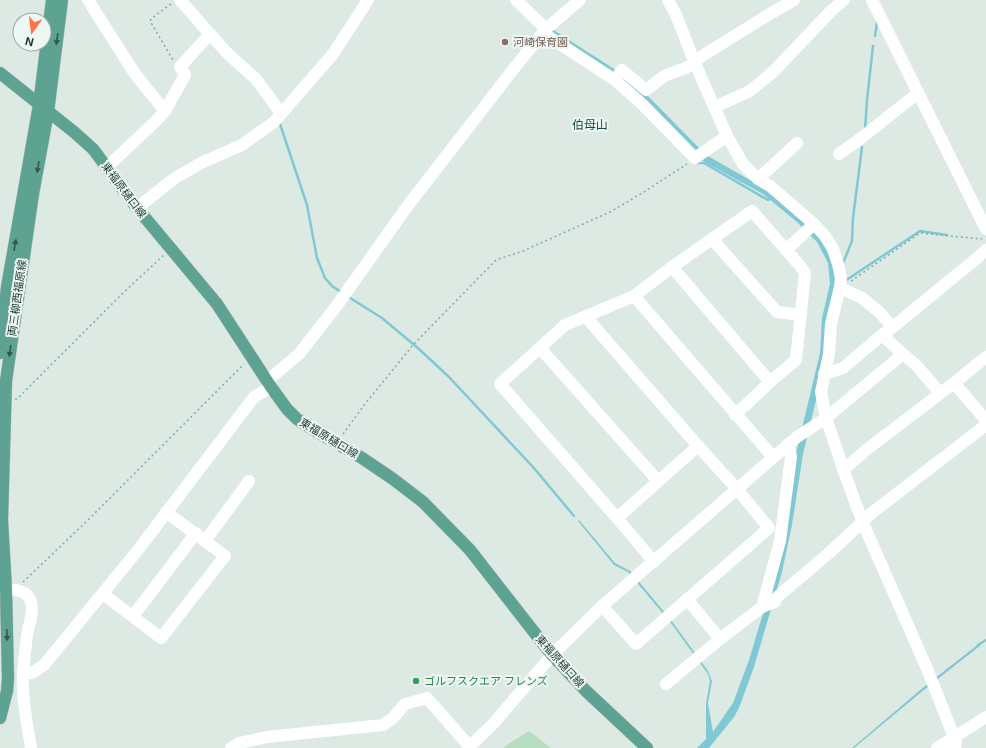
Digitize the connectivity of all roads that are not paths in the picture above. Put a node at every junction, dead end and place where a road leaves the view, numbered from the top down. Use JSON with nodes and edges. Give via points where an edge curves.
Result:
{"nodes":[{"id":1,"x":52,"y":0,"type":"edge"},
{"id":2,"x":62,"y":0,"type":"edge"},
{"id":3,"x":88,"y":0,"type":"edge"},
{"id":4,"x":368,"y":0,"type":"edge"},
{"id":5,"x":516,"y":0,"type":"edge"},
{"id":6,"x":580,"y":0,"type":"edge"},
{"id":7,"x":668,"y":0,"type":"edge"},
{"id":8,"x":794,"y":0,"type":"edge"},
{"id":9,"x":825,"y":0,"type":"edge"},
{"id":10,"x":844,"y":0,"type":"edge"},
{"id":11,"x":872,"y":0,"type":"edge"},
{"id":12,"x":176,"y":1,"type":"edge"},
{"id":13,"x":832,"y":10,"type":"junction"},
{"id":14,"x":545,"y":31,"type":"junction"},
{"id":15,"x":210,"y":34,"type":"junction"},
{"id":16,"x":695,"y":63,"type":"junction"},
{"id":17,"x":0,"y":73,"type":"edge"},
{"id":18,"x":617,"y":77,"type":"junction"},
{"id":19,"x":918,"y":93,"type":"junction"},
{"id":20,"x":715,"y":107,"type":"junction"},
{"id":21,"x":44,"y":108,"type":"junction"},
{"id":22,"x":165,"y":110,"type":"junction"},
{"id":23,"x":281,"y":113,"type":"junction"},
{"id":24,"x":727,"y":136,"type":"junction"},
{"id":25,"x":797,"y":143,"type":"dead end"},
{"id":26,"x":839,"y":154,"type":"dead end"},
{"id":27,"x":107,"y":167,"type":"junction"},
{"id":28,"x":758,"y":179,"type":"junction"},
{"id":29,"x":137,"y":208,"type":"junction"},
{"id":30,"x":814,"y":224,"type":"junction"},
{"id":31,"x":986,"y":229,"type":"edge"},
{"id":32,"x":712,"y":239,"type":"junction"},
{"id":33,"x":786,"y":250,"type":"junction"},
{"id":34,"x":986,"y":250,"type":"edge"},
{"id":35,"x":672,"y":267,"type":"junction"},
{"id":36,"x":840,"y":288,"type":"junction"},
{"id":37,"x":4,"y":289,"type":"edge"},
{"id":38,"x":634,"y":296,"type":"junction"},
{"id":39,"x":801,"y":315,"type":"junction"},
{"id":40,"x":586,"y":317,"type":"junction"},
{"id":41,"x":893,"y":327,"type":"junction"},
{"id":42,"x":882,"y":335,"type":"junction"},
{"id":43,"x":540,"y":348,"type":"junction"},
{"id":44,"x":0,"y":353,"type":"edge"},
{"id":45,"x":903,"y":354,"type":"junction"},
{"id":46,"x":986,"y":356,"type":"edge"},
{"id":47,"x":824,"y":374,"type":"junction"},
{"id":48,"x":770,"y":382,"type":"junction"},
{"id":49,"x":954,"y":383,"type":"junction"},
{"id":50,"x":269,"y":384,"type":"junction"},
{"id":51,"x":940,"y":392,"type":"junction"},
{"id":52,"x":735,"y":414,"type":"junction"},
{"id":53,"x":826,"y":418,"type":"junction"},
{"id":54,"x":986,"y":420,"type":"edge"},
{"id":55,"x":986,"y":426,"type":"edge"},
{"id":56,"x":788,"y":444,"type":"junction"},
{"id":57,"x":698,"y":446,"type":"junction"},
{"id":58,"x":773,"y":457,"type":"junction"},
{"id":59,"x":844,"y":470,"type":"junction"},
{"id":60,"x":249,"y":481,"type":"dead end"},
{"id":61,"x":658,"y":481,"type":"junction"},
{"id":62,"x":737,"y":489,"type":"junction"},
{"id":63,"x":166,"y":512,"type":"junction"},
{"id":64,"x":617,"y":518,"type":"junction"},
{"id":65,"x":863,"y":522,"type":"junction"},
{"id":66,"x":200,"y":537,"type":"junction"},
{"id":67,"x":654,"y":562,"type":"junction"},
{"id":68,"x":8,"y":590,"type":"edge"},
{"id":69,"x":103,"y":594,"type":"junction"},
{"id":70,"x":687,"y":599,"type":"junction"},
{"id":71,"x":767,"y":605,"type":"junction"},
{"id":72,"x":602,"y":606,"type":"junction"},
{"id":73,"x":133,"y":616,"type":"junction"},
{"id":74,"x":720,"y":638,"type":"junction"},
{"id":75,"x":552,"y":655,"type":"junction"},
{"id":76,"x":23,"y":672,"type":"junction"},
{"id":77,"x":666,"y":684,"type":"dead end"},
{"id":78,"x":986,"y":717,"type":"edge"},
{"id":79,"x":0,"y":718,"type":"edge"},
{"id":80,"x":955,"y":742,"type":"edge"},
{"id":81,"x":469,"y":747,"type":"edge"},
{"id":82,"x":31,"y":748,"type":"edge"},
{"id":83,"x":231,"y":748,"type":"edge"},
{"id":84,"x":647,"y":748,"type":"edge"},
{"id":85,"x":937,"y":748,"type":"edge"}],
"edges":[{"from":1,"to":21,"type":"main road","name":"両三柳西福原線"},
{"from":2,"to":21,"type":"main road","name":"両三柳西福原線","one_way":true},
{"from":3,"to":22,"type":"street","via":[[135,74]]},
{"from":4,"to":23,"type":"street","via":[[334,54]]},
{"from":5,"to":14,"type":"street"},
{"from":6,"to":14,"type":"street"},
{"from":7,"to":16,"type":"street"},
{"from":8,"to":16,"type":"street"},
{"from":9,"to":13,"type":"street"},
{"from":10,"to":13,"type":"street"},
{"from":11,"to":19,"type":"street"},
{"from":12,"to":15,"type":"street"},
{"from":13,"to":20,"type":"street","via":[[767,77],[750,91]]},
{"from":14,"to":18,"type":"street"},
{"from":14,"to":50,"type":"street","via":[[406,208],[299,354]]},
{"from":15,"to":22,"type":"street","via":[[180,67],[185,76]]},
{"from":15,"to":23,"type":"street","via":[[256,79]]},
{"from":16,"to":18,"type":"street","via":[[664,76],[646,90],[622,70]]},
{"from":16,"to":20,"type":"street"},
{"from":17,"to":21,"type":"main road","name":"東福原樋口線"},
{"from":18,"to":24,"type":"street","via":[[695,158]]},
{"from":19,"to":26,"type":"street"},
{"from":19,"to":31,"type":"street"},
{"from":20,"to":24,"type":"street"},
{"from":21,"to":27,"type":"main road","name":"東福原樋口線","via":[[93,149]]},
{"from":37,"to":21,"type":"main road","name":"両三柳西福原線","one_way":true},
{"from":21,"to":68,"type":"main road","name":"両三柳西福原線","one_way":true,"via":[[6,381],[2,520]]},
{"from":22,"to":27,"type":"street"},
{"from":23,"to":29,"type":"street","via":[[274,122],[242,145],[175,178]]},
{"from":24,"to":28,"type":"street","via":[[743,164]]},
{"from":25,"to":28,"type":"street"},
{"from":27,"to":29,"type":"main road","name":"東福原樋口線"},
{"from":28,"to":30,"type":"street","via":[[770,186]]},
{"from":29,"to":50,"type":"main road","name":"東福原樋口線","via":[[218,304]]},
{"from":30,"to":33,"type":"street"},
{"from":30,"to":36,"type":"street","via":[[833,249],[840,271]]},
{"from":32,"to":33,"type":"street","via":[[752,211]]},
{"from":32,"to":35,"type":"street"},
{"from":32,"to":39,"type":"street","via":[[777,312]]},
{"from":33,"to":39,"type":"street","via":[[805,274]]},
{"from":34,"to":41,"type":"street"},
{"from":35,"to":38,"type":"street"},
{"from":35,"to":48,"type":"street"},
{"from":36,"to":41,"type":"street","via":[[862,298]]},
{"from":36,"to":47,"type":"street","via":[[831,324],[829,354]]},
{"from":37,"to":44,"type":"main road","name":"両三柳西福原線"},
{"from":38,"to":40,"type":"street"},
{"from":38,"to":52,"type":"street"},
{"from":39,"to":48,"type":"street","via":[[796,360]]},
{"from":40,"to":43,"type":"street","via":[[565,325]]},
{"from":40,"to":57,"type":"street"},
{"from":41,"to":42,"type":"street"},
{"from":42,"to":45,"type":"street"},
{"from":42,"to":47,"type":"street","via":[[844,368]]},
{"from":43,"to":61,"type":"street"},
{"from":43,"to":64,"type":"street","via":[[500,384]]},
{"from":45,"to":51,"type":"street"},
{"from":45,"to":53,"type":"street"},
{"from":46,"to":49,"type":"street"},
{"from":47,"to":53,"type":"street","via":[[821,392]]},
{"from":48,"to":52,"type":"street"},
{"from":49,"to":51,"type":"street"},
{"from":49,"to":54,"type":"street"},
{"from":50,"to":63,"type":"street","via":[[254,397]]},
{"from":50,"to":75,"type":"main road","name":"東福原樋口線","via":[[297,419],[392,479],[444,522],[470,550]]},
{"from":51,"to":59,"type":"street"},
{"from":52,"to":58,"type":"street"},
{"from":53,"to":56,"type":"street"},
{"from":53,"to":59,"type":"street"},
{"from":55,"to":65,"type":"street"},
{"from":56,"to":58,"type":"street"},
{"from":56,"to":71,"type":"street","via":[[791,457],[780,541]]},
{"from":57,"to":61,"type":"street"},
{"from":57,"to":62,"type":"street"},
{"from":58,"to":62,"type":"street"},
{"from":59,"to":65,"type":"street"},
{"from":60,"to":66,"type":"street"},
{"from":61,"to":64,"type":"street"},
{"from":62,"to":67,"type":"street"},
{"from":62,"to":70,"type":"street","via":[[769,528]]},
{"from":63,"to":66,"type":"street"},
{"from":63,"to":69,"type":"street"},
{"from":64,"to":67,"type":"street"},
{"from":65,"to":71,"type":"street","via":[[776,598],[775,602]]},
{"from":65,"to":80,"type":"street","via":[[928,671]]},
{"from":66,"to":73,"type":"street"},
{"from":66,"to":73,"type":"street","via":[[225,556],[161,638]]},
{"from":67,"to":72,"type":"street"},
{"from":68,"to":76,"type":"street","via":[[25,594],[30,599],[32,610]]},
{"from":68,"to":79,"type":"main road","name":"両三柳西福原線","one_way":true,"via":[[8,679]]},
{"from":69,"to":73,"type":"street"},
{"from":69,"to":76,"type":"street","via":[[44,665],[32,673]]},
{"from":70,"to":72,"type":"street","via":[[636,644]]},
{"from":70,"to":74,"type":"street"},
{"from":71,"to":74,"type":"street"},
{"from":72,"to":75,"type":"street"},
{"from":74,"to":77,"type":"street"},
{"from":75,"to":81,"type":"street","via":[[493,724]]},
{"from":75,"to":84,"type":"main road","name":"東福原樋口線"},
{"from":76,"to":82,"type":"street","via":[[22,689]]},
{"from":78,"to":80,"type":"street"},
{"from":80,"to":85,"type":"street"},
{"from":81,"to":83,"type":"street","via":[[427,698],[405,704],[383,725],[267,737],[239,742]]}]}
